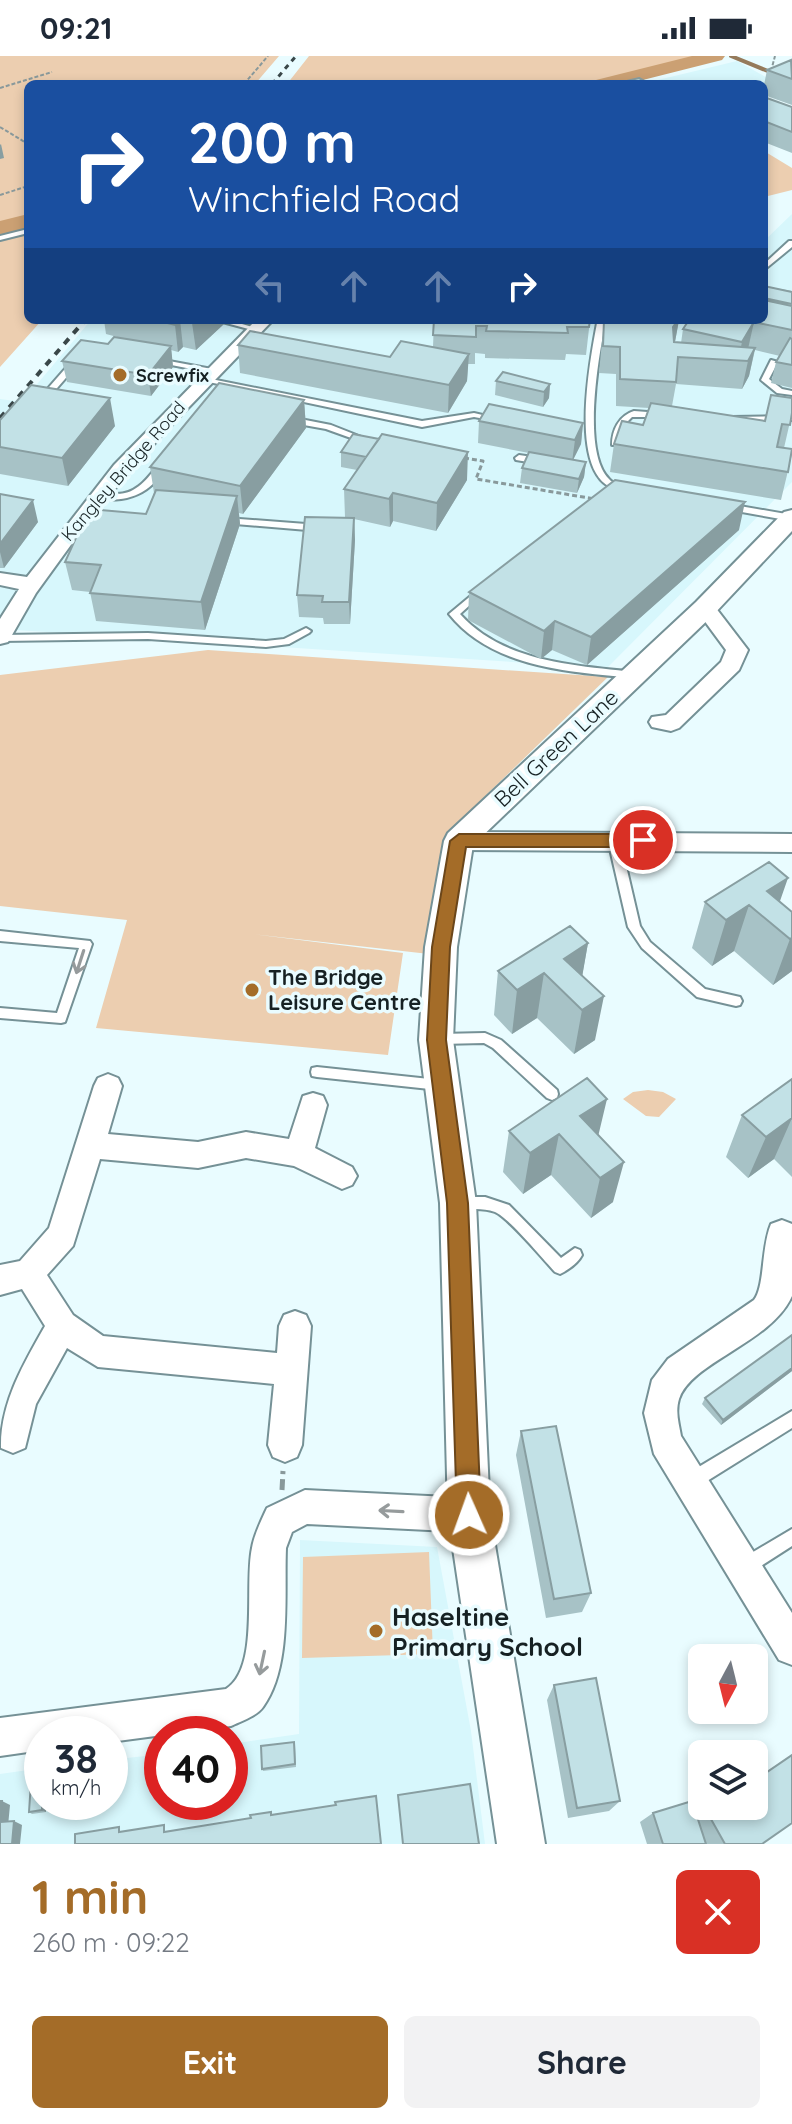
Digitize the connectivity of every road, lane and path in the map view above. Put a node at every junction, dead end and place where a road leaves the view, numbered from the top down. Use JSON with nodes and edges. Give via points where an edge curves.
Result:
{"nodes":[{"id":1,"x":268,"y":56,"type":"edge"},
{"id":2,"x":775,"y":56,"type":"edge"},
{"id":3,"x":52,"y":72,"type":"dead end"},
{"id":4,"x":774,"y":78,"type":"edge"},
{"id":5,"x":26,"y":80,"type":"edge"},
{"id":6,"x":248,"y":80,"type":"edge"},
{"id":7,"x":24,"y":81,"type":"edge"},
{"id":8,"x":0,"y":88,"type":"edge"},
{"id":9,"x":0,"y":127,"type":"edge"},
{"id":10,"x":24,"y":142,"type":"edge"},
{"id":11,"x":24,"y":187,"type":"edge"},
{"id":12,"x":0,"y":195,"type":"edge"},
{"id":13,"x":24,"y":232,"type":"edge"},
{"id":14,"x":0,"y":238,"type":"edge"},
{"id":15,"x":792,"y":243,"type":"edge"},
{"id":16,"x":768,"y":264,"type":"edge"},
{"id":17,"x":261,"y":324,"type":"edge"},
{"id":18,"x":601,"y":324,"type":"edge"},
{"id":19,"x":148,"y":359,"type":"edge"},
{"id":20,"x":77,"y":360,"type":"edge"},
{"id":21,"x":774,"y":362,"type":"edge"},
{"id":22,"x":208,"y":375,"type":"junction"},
{"id":23,"x":792,"y":393,"type":"edge"},
{"id":24,"x":60,"y":399,"type":"edge"},
{"id":25,"x":671,"y":415,"type":"edge"},
{"id":26,"x":273,"y":417,"type":"edge"},
{"id":27,"x":792,"y":418,"type":"edge"},
{"id":28,"x":727,"y":420,"type":"edge"},
{"id":29,"x":504,"y":421,"type":"edge"},
{"id":30,"x":372,"y":443,"type":"edge"},
{"id":31,"x":615,"y":443,"type":"edge"},
{"id":32,"x":456,"y":456,"type":"edge"},
{"id":33,"x":519,"y":458,"type":"dead end"},
{"id":34,"x":167,"y":460,"type":"edge"},
{"id":35,"x":546,"y":462,"type":"edge"},
{"id":36,"x":586,"y":469,"type":"edge"},
{"id":37,"x":599,"y":471,"type":"junction"},
{"id":38,"x":634,"y":492,"type":"edge"},
{"id":39,"x":602,"y":500,"type":"edge"},
{"id":40,"x":713,"y":505,"type":"edge"},
{"id":41,"x":94,"y":507,"type":"junction"},
{"id":42,"x":791,"y":520,"type":"edge"},
{"id":43,"x":218,"y":521,"type":"edge"},
{"id":44,"x":326,"y":529,"type":"edge"},
{"id":45,"x":0,"y":579,"type":"edge"},
{"id":46,"x":490,"y":582,"type":"edge"},
{"id":47,"x":29,"y":584,"type":"junction"},
{"id":48,"x":705,"y":608,"type":"junction"},
{"id":49,"x":306,"y":631,"type":"dead end"},
{"id":50,"x":0,"y":638,"type":"edge"},
{"id":51,"x":634,"y":675,"type":"junction"},
{"id":52,"x":660,"y":722,"type":"dead end"},
{"id":53,"x":614,"y":840,"type":"junction"},
{"id":54,"x":459,"y":841,"type":"junction"},
{"id":55,"x":792,"y":843,"type":"edge"},
{"id":56,"x":0,"y":936,"type":"edge"},
{"id":57,"x":736,"y":1001,"type":"dead end"},
{"id":58,"x":0,"y":1013,"type":"edge"},
{"id":59,"x":436,"y":1040,"type":"junction"},
{"id":60,"x":317,"y":1072,"type":"dead end"},
{"id":61,"x":443,"y":1085,"type":"junction"},
{"id":62,"x":108,"y":1086,"type":"dead end"},
{"id":63,"x":552,"y":1094,"type":"dead end"},
{"id":64,"x":313,"y":1105,"type":"dead end"},
{"id":65,"x":90,"y":1145,"type":"junction"},
{"id":66,"x":299,"y":1154,"type":"junction"},
{"id":67,"x":342,"y":1176,"type":"dead end"},
{"id":68,"x":458,"y":1203,"type":"junction"},
{"id":69,"x":782,"y":1234,"type":"dead end"},
{"id":70,"x":575,"y":1255,"type":"dead end"},
{"id":71,"x":14,"y":1277,"type":"edge"},
{"id":72,"x":62,"y":1326,"type":"junction"},
{"id":73,"x":295,"y":1326,"type":"dead end"},
{"id":74,"x":291,"y":1370,"type":"junction"},
{"id":75,"x":792,"y":1419,"type":"edge"},
{"id":76,"x":13,"y":1436,"type":"dead end"},
{"id":77,"x":285,"y":1445,"type":"joint"},
{"id":78,"x":690,"y":1482,"type":"junction"},
{"id":79,"x":469,"y":1515,"type":"junction"},
{"id":80,"x":279,"y":1520,"type":"junction"},
{"id":81,"x":792,"y":1537,"type":"edge"},
{"id":82,"x":742,"y":1568,"type":"junction"},
{"id":83,"x":792,"y":1647,"type":"edge"},
{"id":84,"x":0,"y":1737,"type":"edge"},
{"id":85,"x":521,"y":1844,"type":"edge"}],
"edges":[{"from":1,"to":6,"type":"path"},
{"from":2,"to":4,"type":"path","via":[[770,72]]},
{"from":3,"to":5,"type":"path"},
{"from":7,"to":8,"type":"path"},
{"from":9,"to":10,"type":"path"},
{"from":11,"to":12,"type":"path"},
{"from":13,"to":14,"type":"lane"},
{"from":15,"to":16,"type":"lane"},
{"from":17,"to":22,"type":"street","name":"Kangley Bridge Road"},
{"from":18,"to":37,"type":"lane","via":[[589,439]]},
{"from":19,"to":22,"type":"lane"},
{"from":20,"to":24,"type":"lane","via":[[46,396]]},
{"from":21,"to":23,"type":"lane","via":[[765,380]]},
{"from":22,"to":29,"type":"lane","via":[[422,424],[474,415]]},
{"from":22,"to":41,"type":"street","name":"Kangley Bridge Road","via":[[194,401],[140,446]]},
{"from":25,"to":31,"type":"lane","via":[[627,415]]},
{"from":26,"to":30,"type":"lane"},
{"from":27,"to":28,"type":"lane"},
{"from":32,"to":39,"type":"path","via":[[483,461],[476,479]]},
{"from":33,"to":35,"type":"lane"},
{"from":34,"to":41,"type":"lane","via":[[141,492]]},
{"from":36,"to":37,"type":"lane"},
{"from":37,"to":38,"type":"lane","via":[[608,484]]},
{"from":40,"to":42,"type":"lane"},
{"from":41,"to":47,"type":"street","name":"Kangley Bridge Road"},
{"from":42,"to":48,"type":"street","name":"Bell Green Lane"},
{"from":43,"to":44,"type":"lane"},
{"from":45,"to":47,"type":"street"},
{"from":46,"to":51,"type":"lane","via":[[454,614],[462,626],[515,656]]},
{"from":47,"to":50,"type":"street","name":"Kangley Bridge Road"},
{"from":48,"to":51,"type":"street","name":"Bell Green Lane"},
{"from":48,"to":52,"type":"street","via":[[737,650],[731,665],[671,723]]},
{"from":49,"to":50,"type":"lane","via":[[286,642],[266,644],[148,636]]},
{"from":51,"to":54,"type":"street","name":"Bell Green Lane"},
{"from":53,"to":54,"type":"street"},
{"from":53,"to":55,"type":"street"},
{"from":53,"to":57,"type":"lane","via":[[634,927],[646,945],[701,993]]},
{"from":54,"to":59,"type":"street","via":[[441,947]]},
{"from":56,"to":58,"type":"lane","one_way":true,"via":[[86,944],[61,1018]]},
{"from":59,"to":61,"type":"street"},
{"from":59,"to":63,"type":"lane","via":[[485,1038]]},
{"from":60,"to":61,"type":"lane"},
{"from":61,"to":68,"type":"street"},
{"from":62,"to":65,"type":"street"},
{"from":64,"to":66,"type":"street"},
{"from":65,"to":66,"type":"street","via":[[198,1155],[246,1145]]},
{"from":65,"to":71,"type":"street","via":[[62,1236]]},
{"from":66,"to":67,"type":"street"},
{"from":68,"to":70,"type":"lane","via":[[504,1209],[560,1267]]},
{"from":68,"to":79,"type":"street"},
{"from":69,"to":78,"type":"street","via":[[776,1296],[765,1311],[679,1370],[664,1391],[660,1413],[666,1442]]},
{"from":71,"to":72,"type":"street"},
{"from":72,"to":74,"type":"street","via":[[98,1351]]},
{"from":72,"to":76,"type":"street","via":[[21,1400]]},
{"from":73,"to":74,"type":"street"},
{"from":74,"to":77,"type":"street"},
{"from":75,"to":78,"type":"lane"},
{"from":77,"to":80,"type":"path"},
{"from":78,"to":82,"type":"street"},
{"from":79,"to":80,"type":"street","one_way":true,"via":[[305,1507]]},
{"from":79,"to":85,"type":"street"},
{"from":80,"to":84,"type":"street","one_way":true,"via":[[269,1548],[263,1667],[249,1696],[231,1707]]},
{"from":81,"to":82,"type":"lane"},
{"from":82,"to":83,"type":"street"}]}
